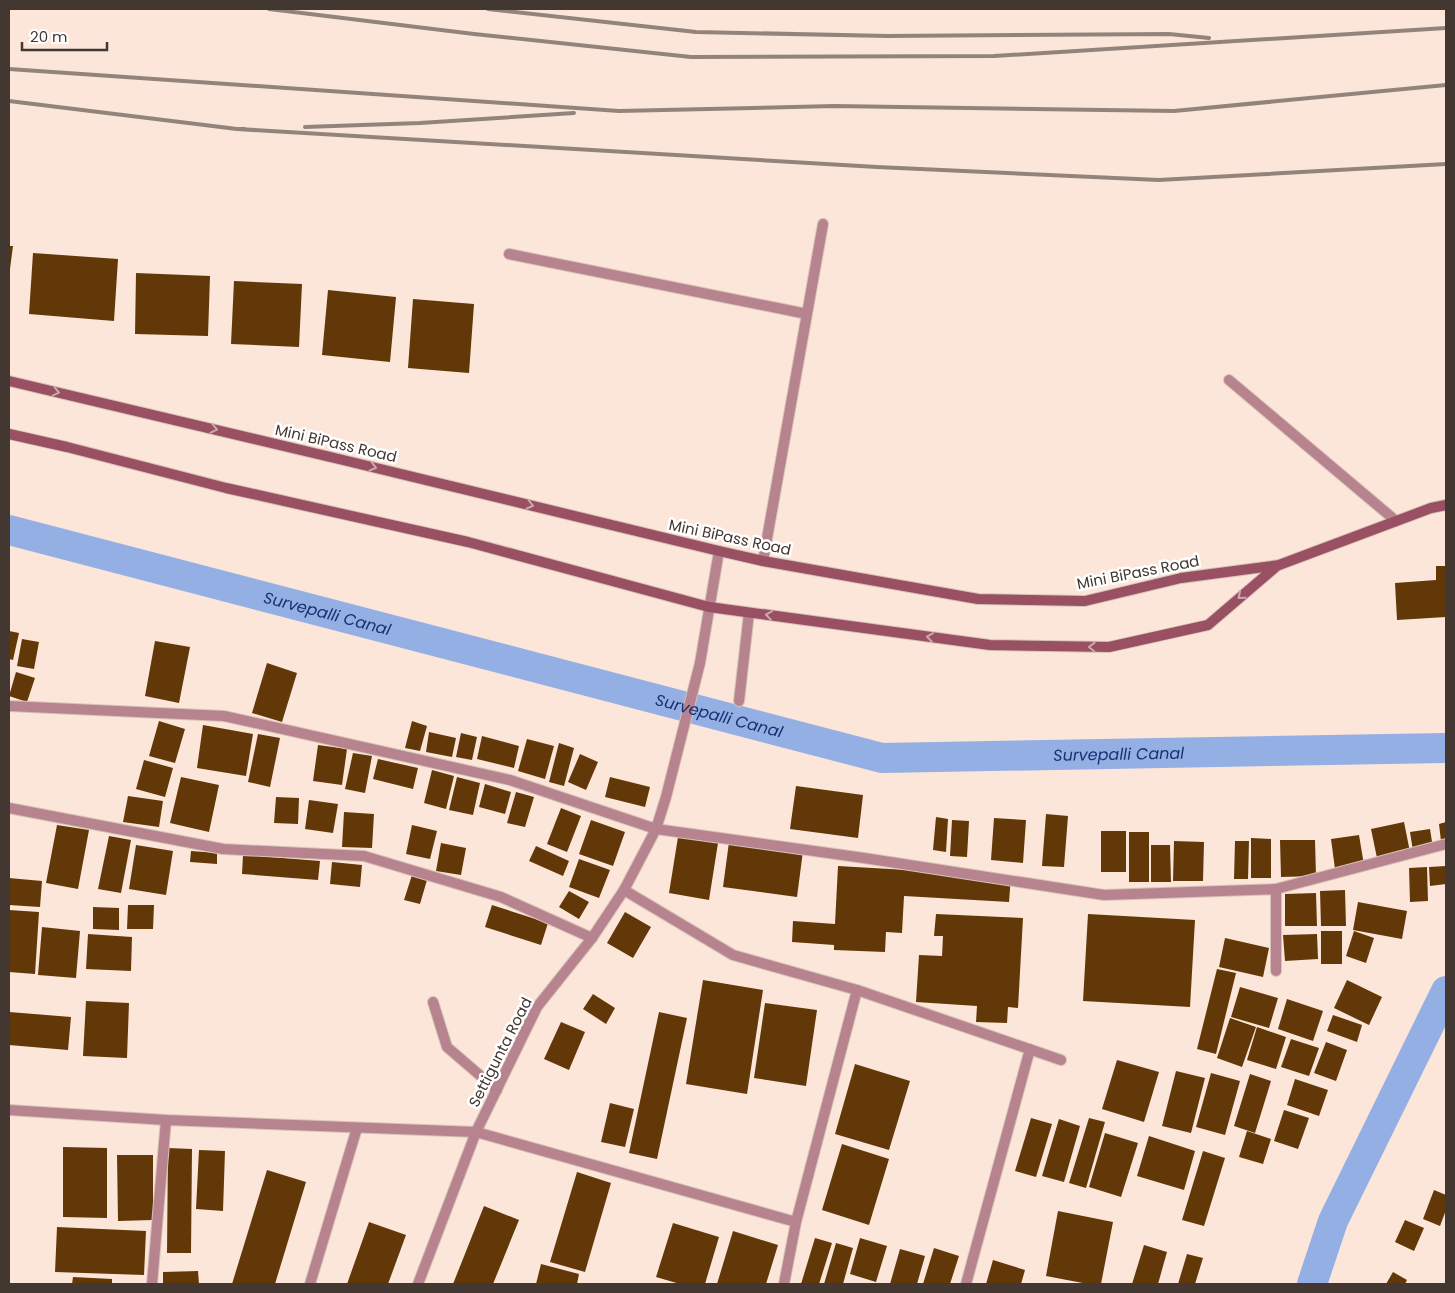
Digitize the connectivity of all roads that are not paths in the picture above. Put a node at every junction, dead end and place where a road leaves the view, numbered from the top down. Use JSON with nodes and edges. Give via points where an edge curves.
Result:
{"nodes":[{"id":1,"x":823,"y":224,"type":"dead end"},
{"id":2,"x":509,"y":254,"type":"dead end"},
{"id":3,"x":807,"y":314,"type":"junction"},
{"id":4,"x":1228,"y":380,"type":"dead end"},
{"id":5,"x":9,"y":381,"type":"edge"},
{"id":6,"x":9,"y":434,"type":"edge"},
{"id":7,"x":1446,"y":505,"type":"edge"},
{"id":8,"x":1396,"y":521,"type":"junction"},
{"id":9,"x":719,"y":551,"type":"junction"},
{"id":10,"x":763,"y":561,"type":"junction"},
{"id":11,"x":1279,"y":565,"type":"junction"},
{"id":12,"x":709,"y":607,"type":"junction"},
{"id":13,"x":749,"y":612,"type":"junction"},
{"id":14,"x":739,"y":701,"type":"dead end"},
{"id":15,"x":9,"y":706,"type":"edge"},
{"id":16,"x":9,"y":808,"type":"edge"},
{"id":17,"x":656,"y":829,"type":"junction"},
{"id":18,"x":1446,"y":844,"type":"edge"},
{"id":19,"x":1276,"y":889,"type":"junction"},
{"id":20,"x":624,"y":890,"type":"junction"},
{"id":21,"x":592,"y":938,"type":"junction"},
{"id":22,"x":1276,"y":971,"type":"dead end"},
{"id":23,"x":857,"y":990,"type":"junction"},
{"id":24,"x":433,"y":1002,"type":"dead end"},
{"id":25,"x":1030,"y":1049,"type":"junction"},
{"id":26,"x":1060,"y":1060,"type":"dead end"},
{"id":27,"x":497,"y":1090,"type":"junction"},
{"id":28,"x":9,"y":1110,"type":"edge"},
{"id":29,"x":166,"y":1120,"type":"junction"},
{"id":30,"x":357,"y":1128,"type":"junction"},
{"id":31,"x":476,"y":1132,"type":"junction"},
{"id":32,"x":796,"y":1222,"type":"junction"},
{"id":33,"x":152,"y":1284,"type":"edge"},
{"id":34,"x":310,"y":1284,"type":"edge"},
{"id":35,"x":418,"y":1284,"type":"edge"},
{"id":36,"x":784,"y":1284,"type":"edge"},
{"id":37,"x":966,"y":1284,"type":"edge"}],
"edges":[{"from":1,"to":3,"type":"street"},
{"from":2,"to":3,"type":"street"},
{"from":3,"to":10,"type":"street"},
{"from":4,"to":8,"type":"street"},
{"from":5,"to":9,"type":"main road","name":"Mini BiPass Road","one_way":true},
{"from":6,"to":12,"type":"main road","via":[[226,488],[468,542]]},
{"from":7,"to":8,"type":"main road","name":"Mini BiPass Road"},
{"from":8,"to":11,"type":"main road","name":"Mini BiPass Road"},
{"from":9,"to":10,"type":"main road","name":"Mini BiPass Road"},
{"from":9,"to":12,"type":"street","name":"Settigunta Road"},
{"from":10,"to":11,"type":"main road","name":"Mini BiPass Road","via":[[978,599],[1085,601],[1181,578]]},
{"from":11,"to":13,"type":"main road","one_way":true,"via":[[1208,625],[1109,647],[990,645]]},
{"from":12,"to":13,"type":"main road"},
{"from":12,"to":17,"type":"street","name":"Settigunta Road","via":[[700,663]]},
{"from":13,"to":14,"type":"street"},
{"from":15,"to":17,"type":"street","via":[[224,716],[510,780]]},
{"from":16,"to":21,"type":"street","via":[[223,849],[364,856],[501,897]]},
{"from":17,"to":19,"type":"street","via":[[1104,896]]},
{"from":17,"to":20,"type":"street","name":"Settigunta Road"},
{"from":18,"to":19,"type":"street"},
{"from":19,"to":22,"type":"street"},
{"from":20,"to":21,"type":"street","name":"Settigunta Road"},
{"from":20,"to":23,"type":"street","via":[[733,955]]},
{"from":21,"to":27,"type":"street","name":"Settigunta Road","via":[[537,1007]]},
{"from":23,"to":25,"type":"street"},
{"from":23,"to":32,"type":"street"},
{"from":24,"to":27,"type":"street","via":[[447,1046]]},
{"from":25,"to":26,"type":"street"},
{"from":25,"to":37,"type":"street"},
{"from":27,"to":31,"type":"street","name":"Settigunta Road"},
{"from":28,"to":29,"type":"street"},
{"from":29,"to":30,"type":"street"},
{"from":29,"to":33,"type":"street"},
{"from":30,"to":31,"type":"street"},
{"from":30,"to":34,"type":"street"},
{"from":31,"to":32,"type":"street"},
{"from":31,"to":35,"type":"street","name":"Settigunta Road"},
{"from":32,"to":36,"type":"street"}]}
